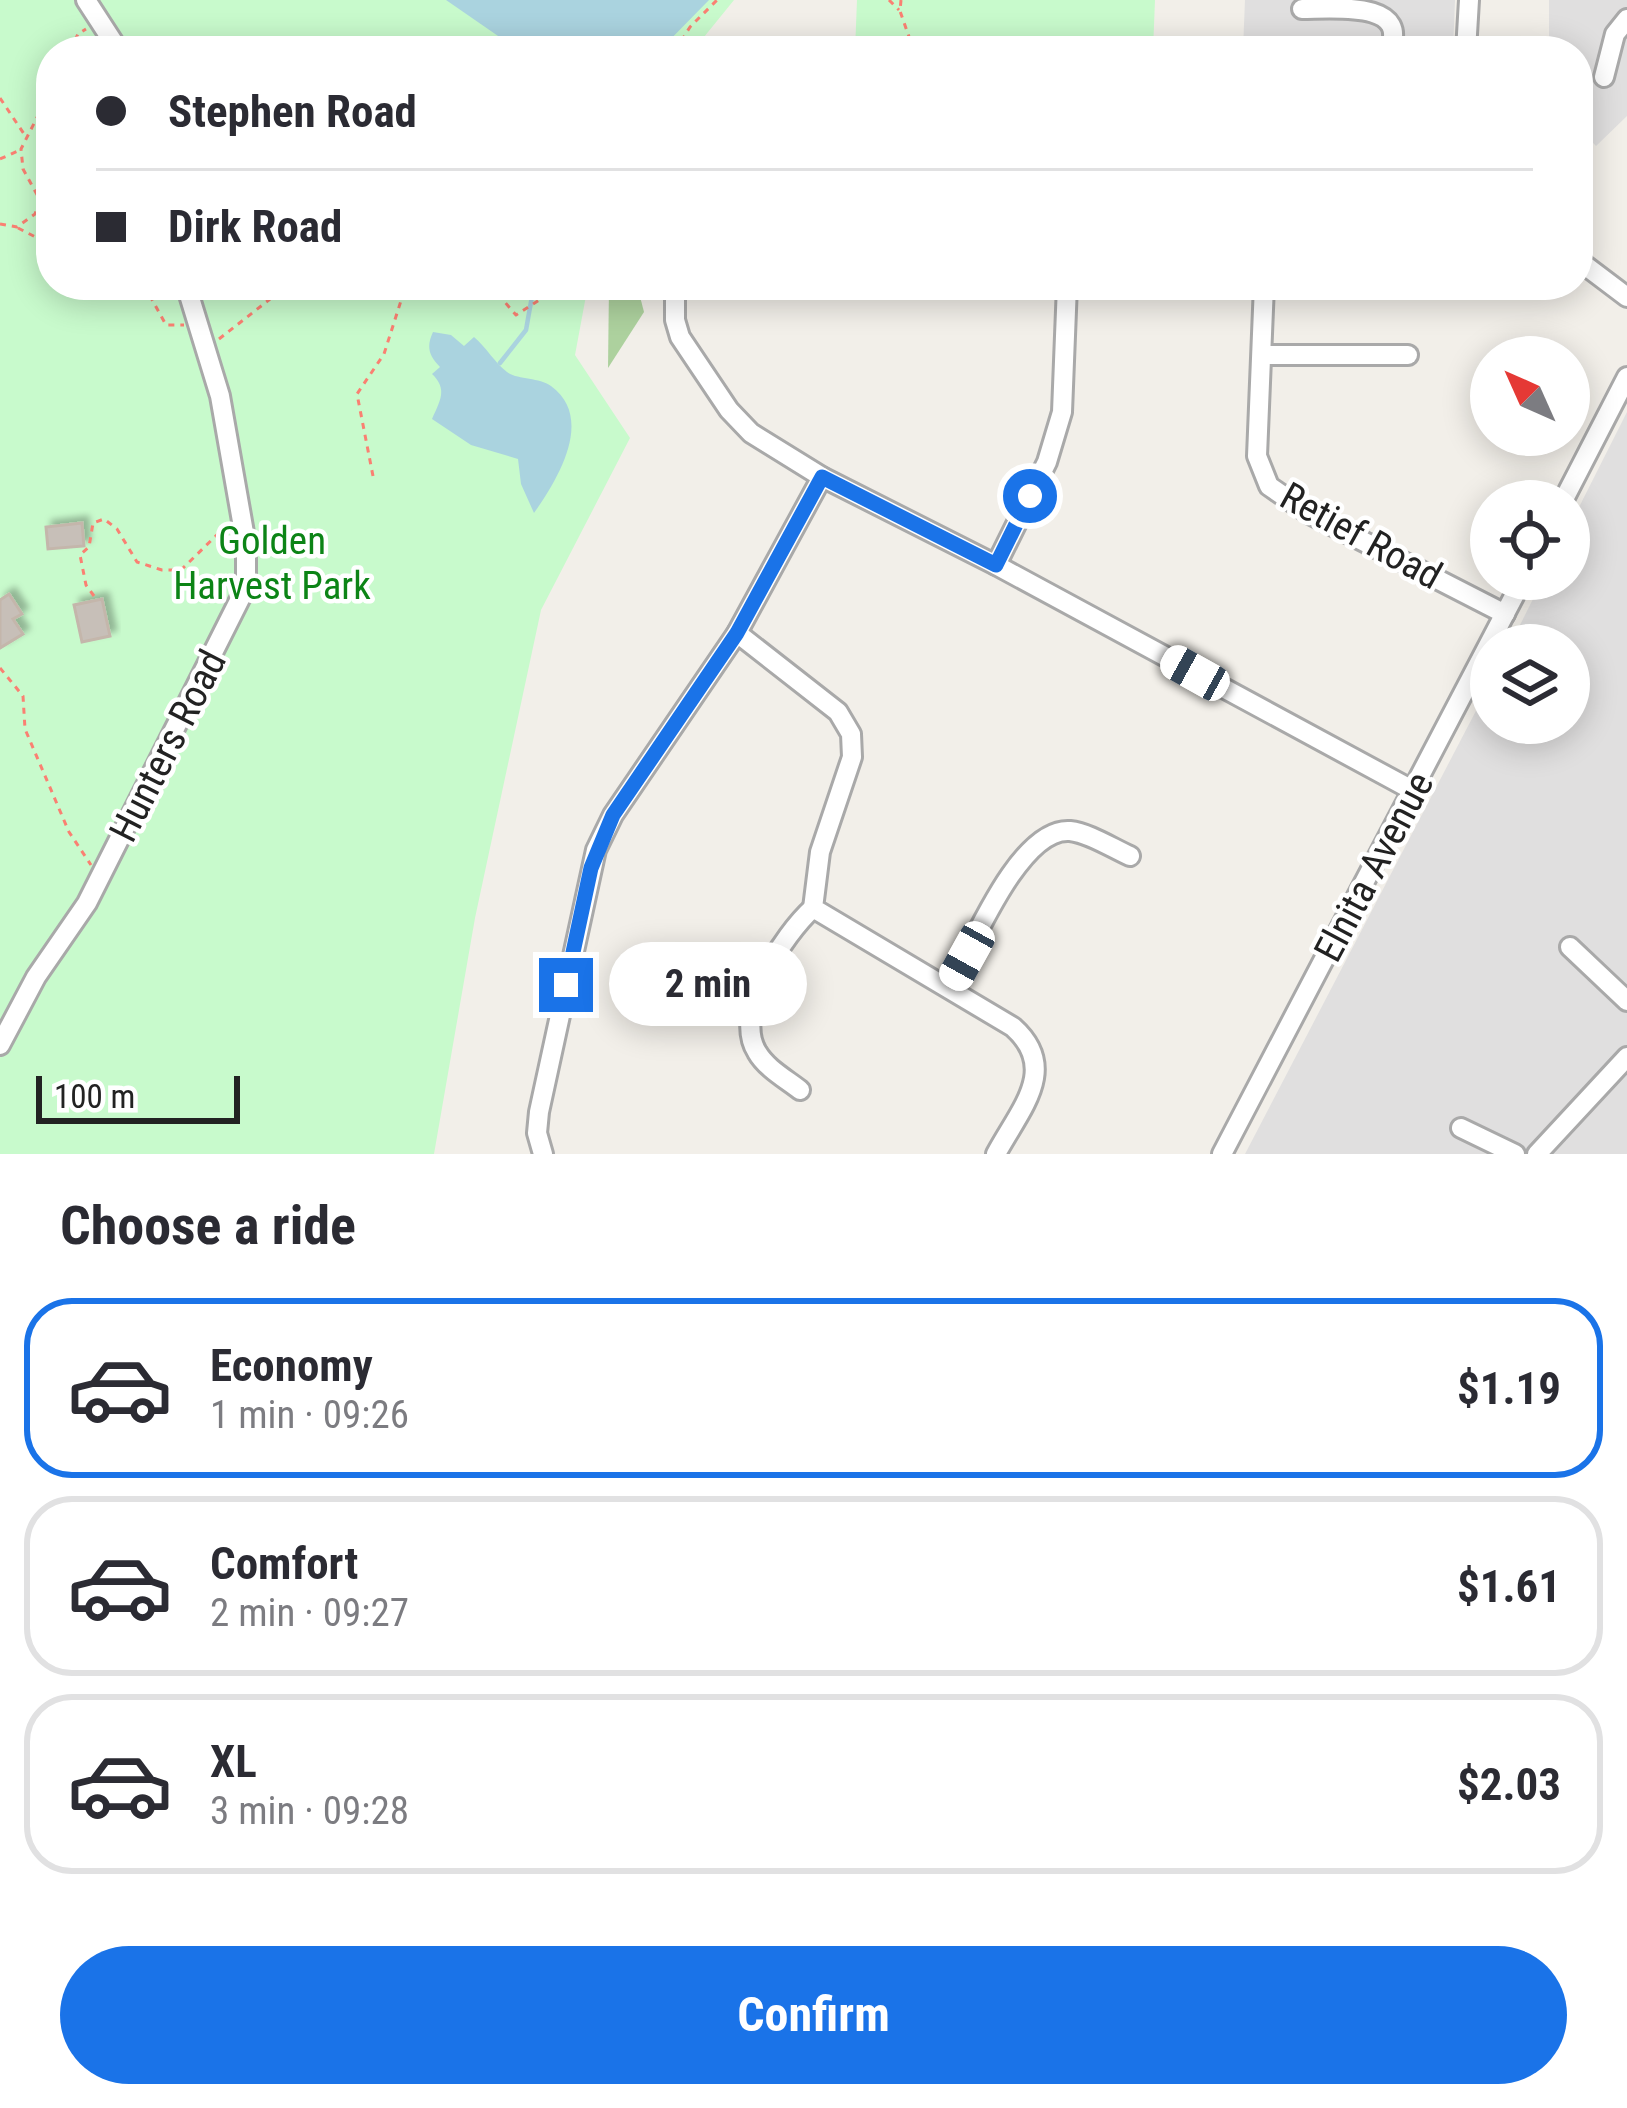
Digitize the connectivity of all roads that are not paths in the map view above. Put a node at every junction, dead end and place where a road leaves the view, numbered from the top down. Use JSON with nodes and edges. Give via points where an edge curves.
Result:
{"nodes":[{"id":1,"x":86,"y":0,"type":"edge"},
{"id":2,"x":1469,"y":0,"type":"edge"},
{"id":3,"x":1302,"y":9,"type":"dead end"},
{"id":4,"x":1627,"y":19,"type":"edge"},
{"id":5,"x":108,"y":36,"type":"edge"},
{"id":6,"x":1393,"y":36,"type":"edge"},
{"id":7,"x":1467,"y":36,"type":"edge"},
{"id":8,"x":1604,"y":77,"type":"dead end"},
{"id":9,"x":1593,"y":271,"type":"edge"},
{"id":10,"x":1627,"y":296,"type":"edge"},
{"id":11,"x":192,"y":300,"type":"edge"},
{"id":12,"x":675,"y":300,"type":"edge"},
{"id":13,"x":1067,"y":300,"type":"edge"},
{"id":14,"x":1264,"y":300,"type":"edge"},
{"id":15,"x":1262,"y":355,"type":"junction"},
{"id":16,"x":1408,"y":355,"type":"dead end"},
{"id":17,"x":1627,"y":377,"type":"edge"},
{"id":18,"x":822,"y":477,"type":"junction"},
{"id":19,"x":1574,"y":480,"type":"edge"},
{"id":20,"x":996,"y":565,"type":"junction"},
{"id":21,"x":1512,"y":600,"type":"edge"},
{"id":22,"x":1505,"y":614,"type":"junction"},
{"id":23,"x":737,"y":633,"type":"junction"},
{"id":24,"x":1414,"y":791,"type":"junction"},
{"id":25,"x":1130,"y":856,"type":"dead end"},
{"id":26,"x":813,"y":908,"type":"junction"},
{"id":27,"x":1570,"y":947,"type":"dead end"},
{"id":28,"x":949,"y":988,"type":"junction"},
{"id":29,"x":1627,"y":1001,"type":"edge"},
{"id":30,"x":0,"y":1045,"type":"edge"},
{"id":31,"x":1627,"y":1057,"type":"edge"},
{"id":32,"x":800,"y":1090,"type":"dead end"},
{"id":33,"x":1461,"y":1128,"type":"dead end"},
{"id":34,"x":543,"y":1154,"type":"edge"},
{"id":35,"x":996,"y":1154,"type":"edge"},
{"id":36,"x":1222,"y":1154,"type":"edge"},
{"id":37,"x":1515,"y":1154,"type":"edge"},
{"id":38,"x":1537,"y":1154,"type":"edge"}],
"edges":[{"from":1,"to":5,"type":"street"},
{"from":2,"to":7,"type":"street"},
{"from":3,"to":6,"type":"street","via":[[1373,10]]},
{"from":4,"to":8,"type":"street"},
{"from":9,"to":10,"type":"street"},
{"from":11,"to":30,"type":"street","name":"Hunters Road","via":[[220,396],[246,587],[100,878]]},
{"from":12,"to":18,"type":"street","via":[[680,338],[737,420]]},
{"from":13,"to":20,"type":"street","via":[[1063,412]]},
{"from":14,"to":15,"type":"street","name":"Retief Road"},
{"from":15,"to":16,"type":"street"},
{"from":15,"to":22,"type":"street","name":"Retief Road","via":[[1257,456],[1269,486]]},
{"from":17,"to":19,"type":"street"},
{"from":18,"to":20,"type":"street"},
{"from":18,"to":23,"type":"street"},
{"from":20,"to":24,"type":"street"},
{"from":21,"to":22,"type":"street","name":"Elnita Avenue"},
{"from":22,"to":24,"type":"street","name":"Elnita Avenue"},
{"from":23,"to":26,"type":"street","via":[[838,712],[850,734],[852,757],[820,852]]},
{"from":23,"to":34,"type":"street","via":[[596,850],[539,1112]]},
{"from":24,"to":36,"type":"street","name":"Elnita Avenue"},
{"from":25,"to":28,"type":"street","via":[[1073,831],[1045,835],[1020,860]]},
{"from":26,"to":28,"type":"street"},
{"from":26,"to":32,"type":"street","via":[[772,957],[751,1033],[760,1058]]},
{"from":27,"to":29,"type":"street"},
{"from":28,"to":35,"type":"street","via":[[1013,1027],[1036,1055],[1036,1078]]},
{"from":31,"to":38,"type":"street"},
{"from":33,"to":37,"type":"street"}]}
